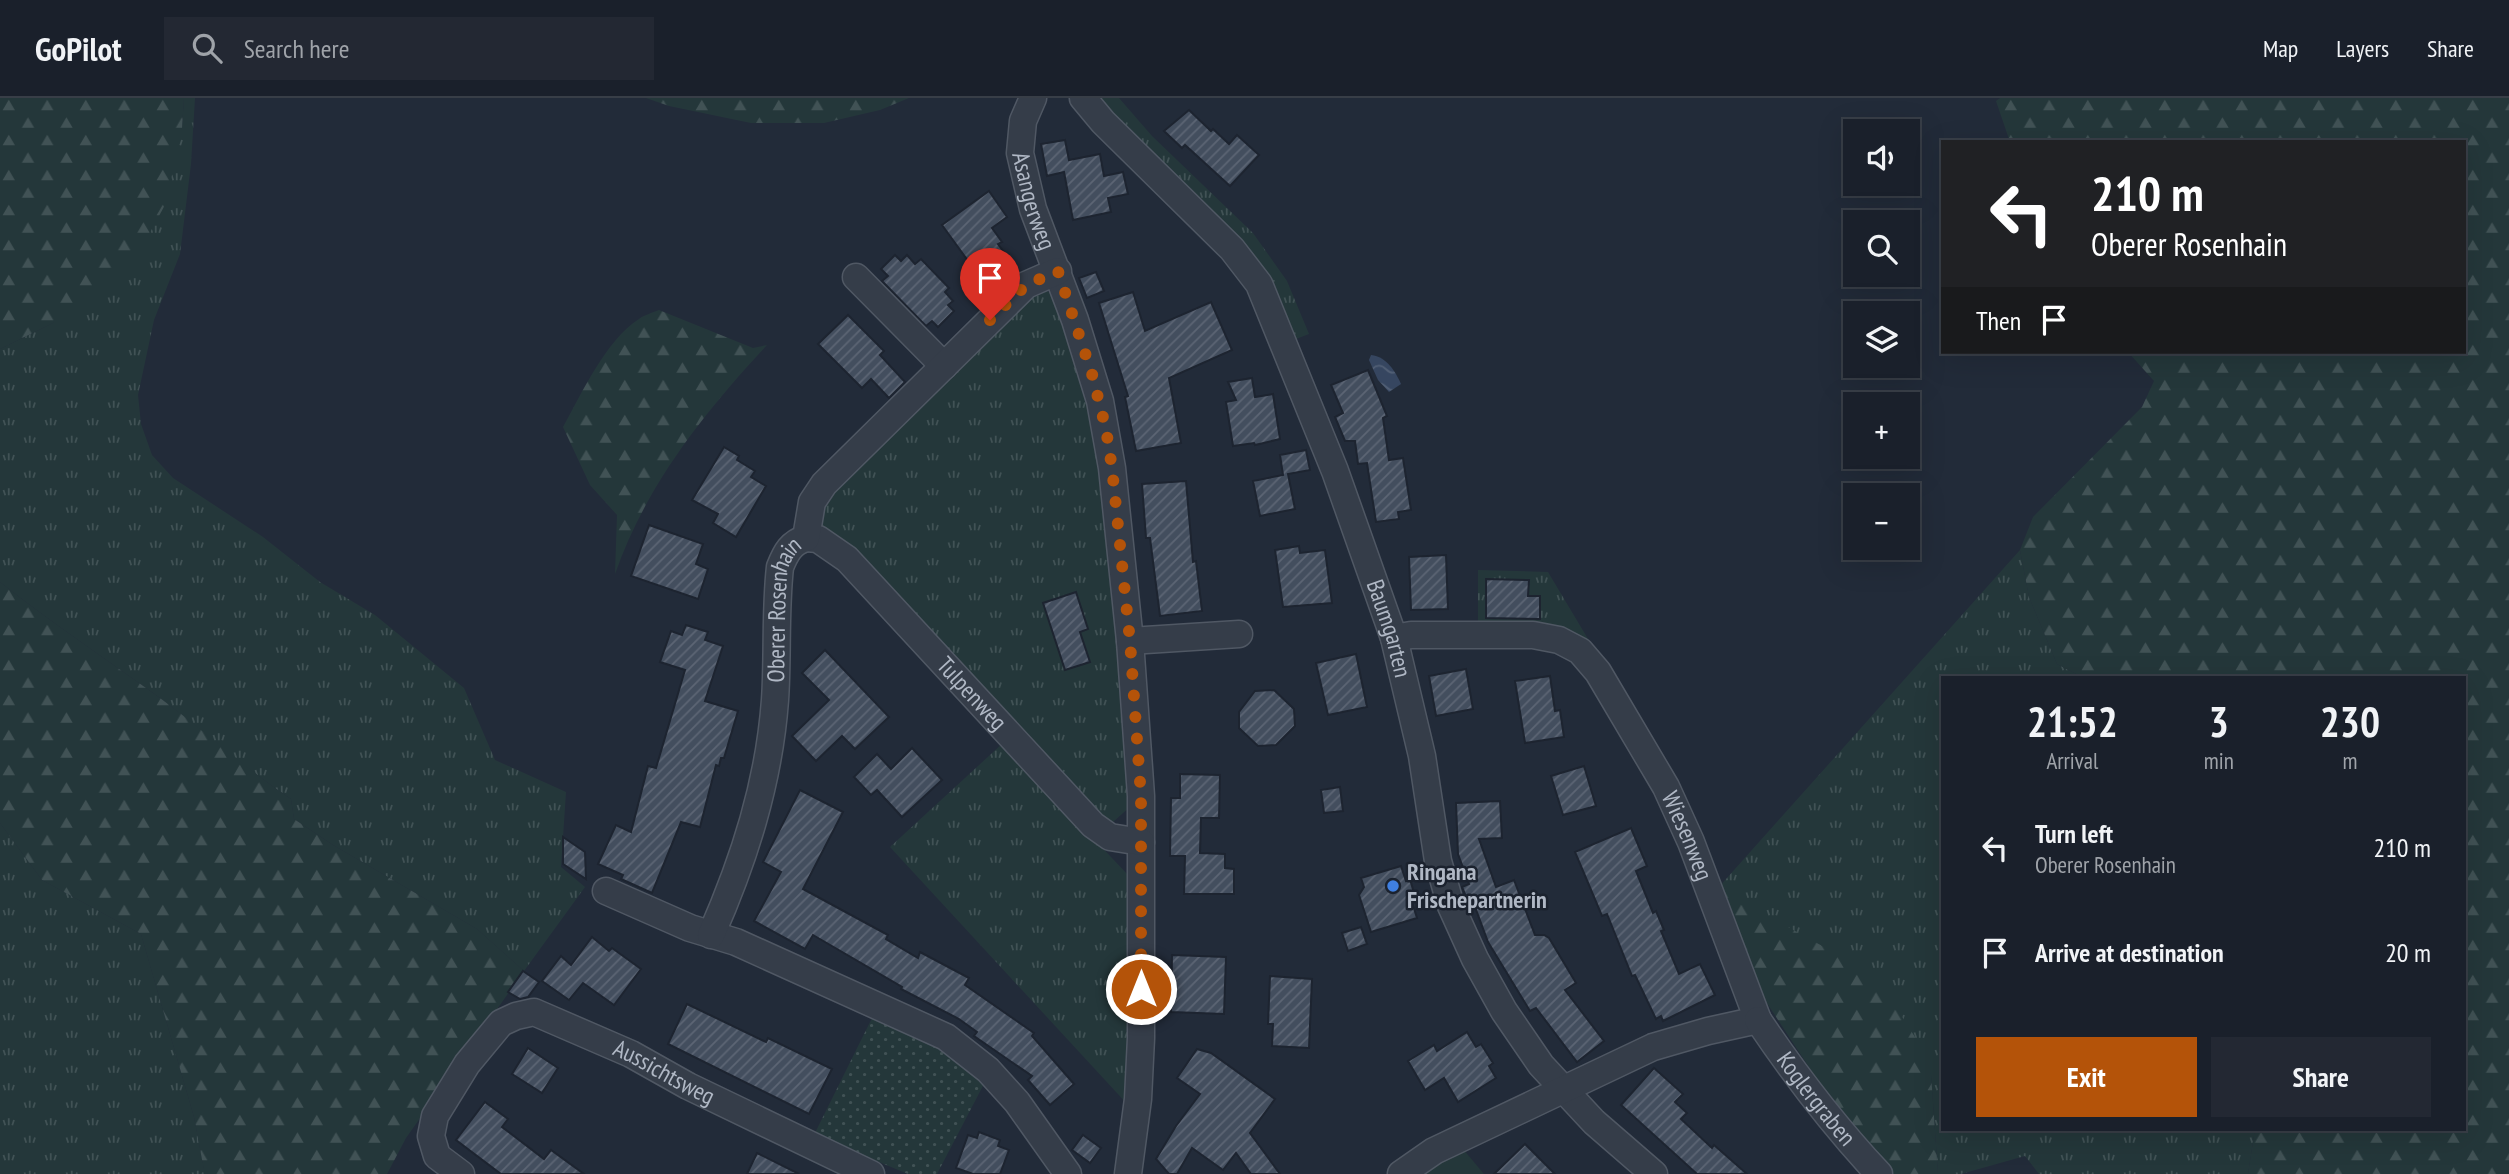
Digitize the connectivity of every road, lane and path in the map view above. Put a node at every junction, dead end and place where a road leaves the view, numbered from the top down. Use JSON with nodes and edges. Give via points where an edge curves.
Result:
{"nodes":[{"id":1,"x":1032,"y":98,"type":"edge"},
{"id":2,"x":1083,"y":98,"type":"edge"},
{"id":3,"x":1058,"y":271,"type":"junction"},
{"id":4,"x":856,"y":277,"type":"dead end"},
{"id":5,"x":944,"y":366,"type":"junction"},
{"id":6,"x":806,"y":538,"type":"junction"},
{"id":7,"x":1239,"y":634,"type":"dead end"},
{"id":8,"x":1394,"y":638,"type":"junction"},
{"id":9,"x":1130,"y":641,"type":"junction"},
{"id":10,"x":1141,"y":842,"type":"junction"},
{"id":11,"x":606,"y":891,"type":"dead end"},
{"id":12,"x":711,"y":935,"type":"junction"},
{"id":13,"x":1758,"y":1020,"type":"junction"},
{"id":14,"x":1563,"y":1090,"type":"junction"},
{"id":15,"x":461,"y":1174,"type":"edge"},
{"id":16,"x":871,"y":1174,"type":"edge"},
{"id":17,"x":1068,"y":1174,"type":"edge"},
{"id":18,"x":1128,"y":1174,"type":"edge"},
{"id":19,"x":1401,"y":1174,"type":"edge"},
{"id":20,"x":1654,"y":1174,"type":"edge"},
{"id":21,"x":1879,"y":1174,"type":"edge"}],
"edges":[{"from":1,"to":3,"type":"street","name":"Asangerweg","via":[[1023,121],[1020,153],[1033,209]]},
{"from":2,"to":8,"type":"street","name":"Baumgarten","via":[[1232,249],[1259,284],[1335,471]]},
{"from":3,"to":5,"type":"street","name":"Oberer Rosenhain","via":[[1026,285]]},
{"from":3,"to":9,"type":"street","name":"Asangerweg","via":[[1106,429]]},
{"from":4,"to":5,"type":"street"},
{"from":5,"to":6,"type":"street","name":"Oberer Rosenhain","via":[[824,484],[812,502]]},
{"from":6,"to":10,"type":"street","name":"Tulpenweg","via":[[818,539],[847,559],[1093,825],[1110,837]]},
{"from":6,"to":12,"type":"street","name":"Oberer Rosenhain","via":[[795,541],[780,567],[775,702],[763,788],[742,859]]},
{"from":7,"to":9,"type":"street"},
{"from":8,"to":13,"type":"street","name":"Wiesenweg","via":[[1533,635],[1559,640],[1580,651],[1598,672],[1667,787]]},
{"from":8,"to":14,"type":"street","name":"Baumgarten","via":[[1451,906],[1504,1011]]},
{"from":9,"to":10,"type":"street","name":"Asangerweg"},
{"from":10,"to":18,"type":"street","name":"Asangerweg","via":[[1141,1038]]},
{"from":11,"to":12,"type":"street"},
{"from":12,"to":17,"type":"street","via":[[736,942],[946,1038],[988,1070],[1017,1102]]},
{"from":13,"to":14,"type":"street","via":[[1653,1047]]},
{"from":13,"to":21,"type":"street","name":"Koglergraben","via":[[1796,1076]]},
{"from":14,"to":19,"type":"street","via":[[1434,1151]]},
{"from":14,"to":20,"type":"street","name":"Baumgarten"},
{"from":15,"to":16,"type":"street","name":"Aussichtsweg","via":[[437,1156],[431,1136],[435,1115],[501,1023],[534,1012],[631,1054]]}]}
